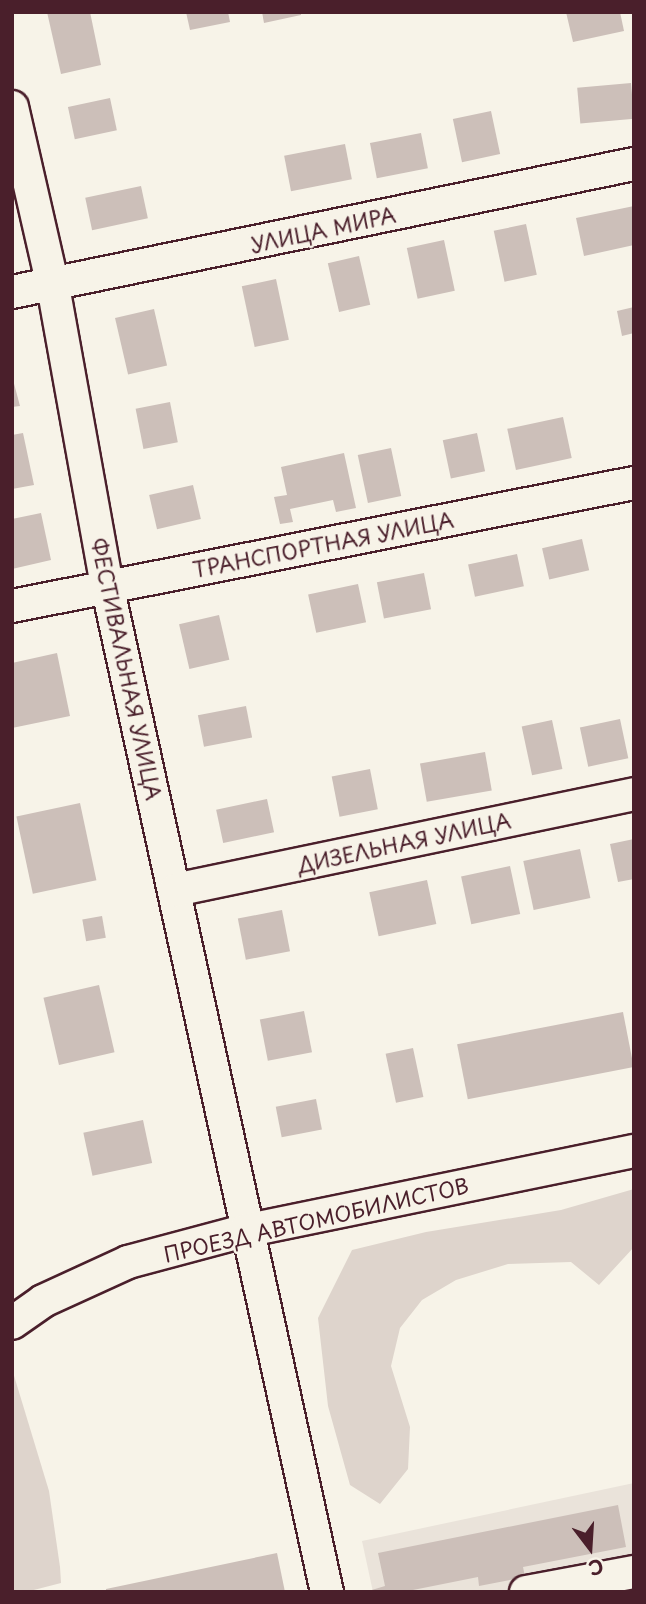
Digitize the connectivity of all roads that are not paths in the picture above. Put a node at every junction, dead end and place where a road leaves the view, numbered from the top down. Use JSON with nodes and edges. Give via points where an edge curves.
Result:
{"nodes":[{"id":1,"x":12,"y":107,"type":"edge"},
{"id":2,"x":634,"y":164,"type":"edge"},
{"id":3,"x":53,"y":286,"type":"junction"},
{"id":4,"x":12,"y":292,"type":"edge"},
{"id":5,"x":634,"y":483,"type":"edge"},
{"id":6,"x":107,"y":586,"type":"junction"},
{"id":7,"x":12,"y":606,"type":"edge"},
{"id":8,"x":634,"y":794,"type":"edge"},
{"id":9,"x":175,"y":890,"type":"junction"},
{"id":10,"x":634,"y":1151,"type":"edge"},
{"id":11,"x":244,"y":1231,"type":"junction"},
{"id":12,"x":12,"y":1323,"type":"edge"},
{"id":13,"x":634,"y":1572,"type":"edge"},
{"id":14,"x":327,"y":1592,"type":"edge"},
{"id":15,"x":526,"y":1592,"type":"edge"}],
"edges":[{"from":1,"to":3,"type":"street","name":"ФЕСТИВАЛЬНАЯ УЛИЦА"},
{"from":2,"to":3,"type":"street","name":"УЛИЦА МИРА"},
{"from":3,"to":4,"type":"street","name":"УЛИЦА МИРА"},
{"from":3,"to":6,"type":"street","name":"ФЕСТИВАЛЬНАЯ УЛИЦА"},
{"from":5,"to":6,"type":"street","name":"ТРАНСПОРТНАЯ УЛИЦА"},
{"from":6,"to":7,"type":"street","name":"ТРАНСПОРТНАЯ УЛИЦА"},
{"from":6,"to":9,"type":"street","name":"ФЕСТИВАЛЬНАЯ УЛИЦА"},
{"from":8,"to":9,"type":"street","name":"ДИЗЕЛЬНАЯ УЛИЦА"},
{"from":9,"to":11,"type":"street","name":"ФЕСТИВАЛЬНАЯ УЛИЦА"},
{"from":10,"to":11,"type":"street","name":"ПРОЕЗД АВТОМОБИЛИСТОВ"},
{"from":11,"to":12,"type":"street","name":"ПРОЕЗД АВТОМОБИЛИСТОВ","via":[[128,1262],[43,1301]]},
{"from":11,"to":14,"type":"street","name":"ФЕСТИВАЛЬНАЯ УЛИЦА"},
{"from":13,"to":15,"type":"street"}]}
